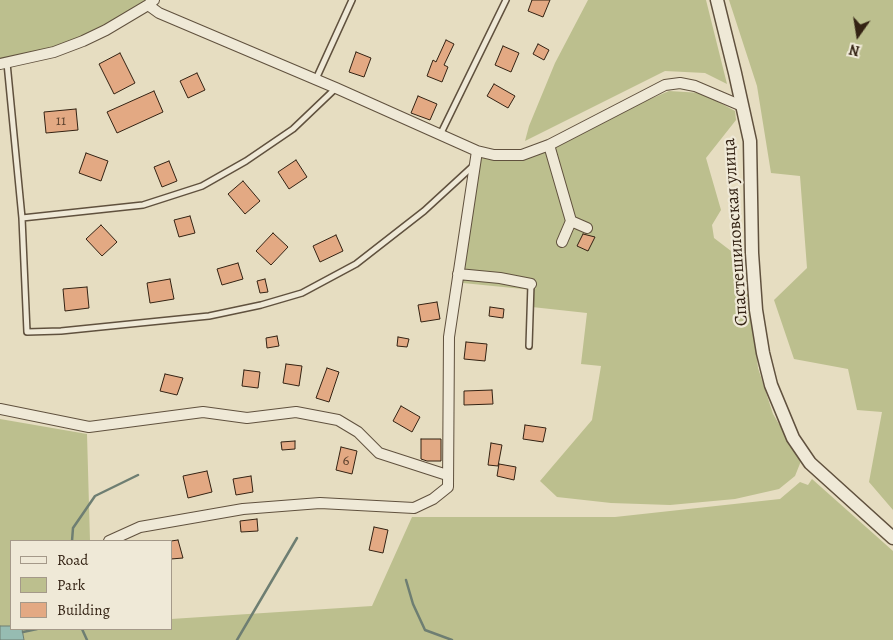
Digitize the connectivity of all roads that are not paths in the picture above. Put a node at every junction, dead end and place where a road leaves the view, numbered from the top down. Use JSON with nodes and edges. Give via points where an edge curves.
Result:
{"nodes":[{"id":1,"x":352,"y":0,"type":"edge"},
{"id":2,"x":506,"y":0,"type":"edge"},
{"id":3,"x":717,"y":0,"type":"edge"},
{"id":4,"x":151,"y":2,"type":"edge"},
{"id":5,"x":3,"y":63,"type":"edge"},
{"id":6,"x":316,"y":79,"type":"junction"},
{"id":7,"x":336,"y":88,"type":"junction"},
{"id":8,"x":742,"y":106,"type":"junction"},
{"id":9,"x":441,"y":134,"type":"junction"},
{"id":10,"x":549,"y":145,"type":"junction"},
{"id":11,"x":477,"y":151,"type":"junction"},
{"id":12,"x":474,"y":166,"type":"junction"},
{"id":13,"x":22,"y":218,"type":"junction"},
{"id":14,"x":571,"y":222,"type":"junction"},
{"id":15,"x":587,"y":228,"type":"dead end"},
{"id":16,"x":562,"y":242,"type":"dead end"},
{"id":17,"x":458,"y":274,"type":"junction"},
{"id":18,"x":531,"y":284,"type":"joint"},
{"id":19,"x":529,"y":346,"type":"dead end"},
{"id":20,"x":0,"y":409,"type":"edge"},
{"id":21,"x":446,"y":475,"type":"junction"},
{"id":22,"x":893,"y":538,"type":"edge"},
{"id":23,"x":111,"y":540,"type":"edge"}],
"edges":[{"from":1,"to":6,"type":"lane"},
{"from":2,"to":9,"type":"lane"},
{"from":3,"to":8,"type":"street","name":"Спастешиловская улица"},
{"from":4,"to":5,"type":"street","via":[[83,41],[54,52]]},
{"from":4,"to":6,"type":"street","via":[[158,13]]},
{"from":5,"to":13,"type":"lane"},
{"from":6,"to":7,"type":"street"},
{"from":7,"to":9,"type":"street"},
{"from":7,"to":13,"type":"lane","via":[[293,129],[202,186],[142,205]]},
{"from":8,"to":10,"type":"street","via":[[695,86],[665,85]]},
{"from":8,"to":22,"type":"street","name":"Спастешиловская улица","via":[[750,140],[756,310],[771,385],[793,438],[810,463]]},
{"from":9,"to":11,"type":"street"},
{"from":10,"to":11,"type":"street","via":[[522,155]]},
{"from":10,"to":14,"type":"street"},
{"from":11,"to":12,"type":"street"},
{"from":12,"to":13,"type":"lane","via":[[424,211],[356,264],[302,293],[209,316],[160,322],[27,332]]},
{"from":12,"to":17,"type":"street"},
{"from":14,"to":15,"type":"street"},
{"from":14,"to":16,"type":"street"},
{"from":17,"to":18,"type":"street"},
{"from":17,"to":21,"type":"street","via":[[449,336]]},
{"from":18,"to":19,"type":"lane"},
{"from":20,"to":21,"type":"street","via":[[89,427],[203,412],[247,418],[296,412],[338,420],[358,432],[378,453]]},
{"from":21,"to":23,"type":"street","via":[[448,487],[414,508],[320,503],[243,509],[140,527]]}]}
